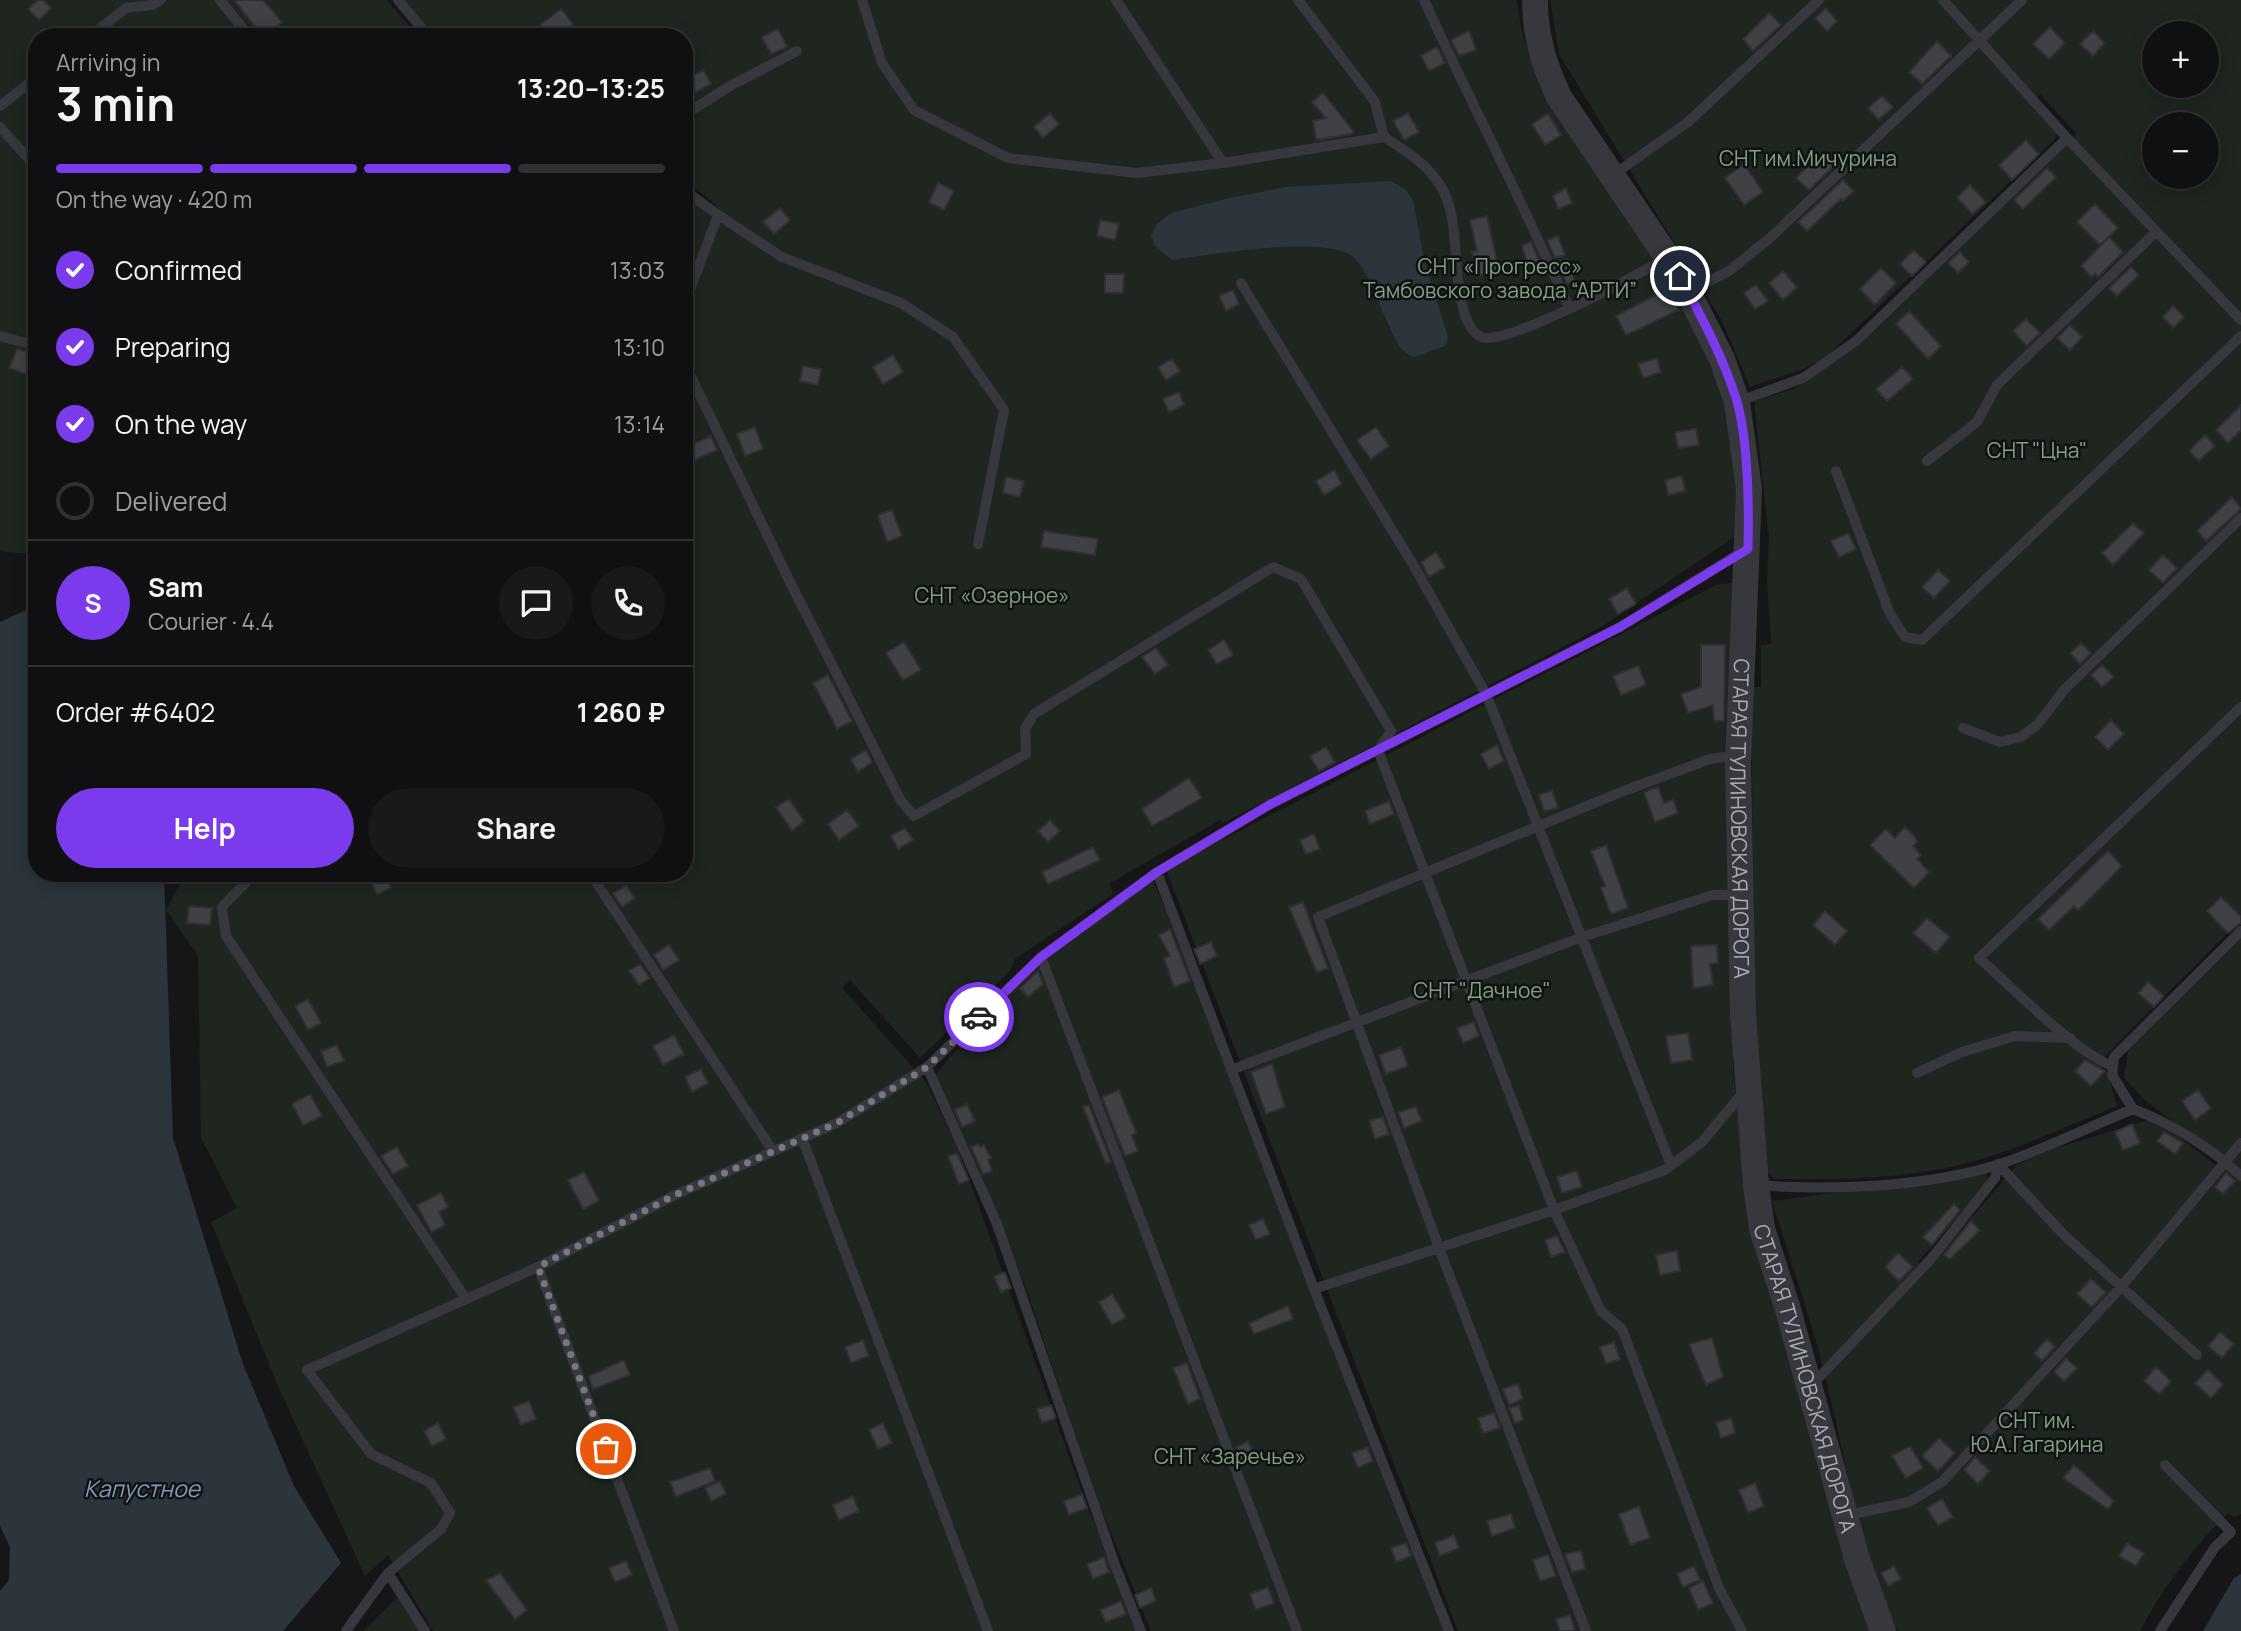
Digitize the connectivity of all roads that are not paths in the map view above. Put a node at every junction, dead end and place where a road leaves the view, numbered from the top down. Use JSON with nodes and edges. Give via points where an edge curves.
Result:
{"nodes":[{"id":1,"x":160,"y":0,"type":"edge"},
{"id":2,"x":220,"y":0,"type":"edge"},
{"id":3,"x":398,"y":0,"type":"edge"},
{"id":4,"x":862,"y":0,"type":"edge"},
{"id":5,"x":1116,"y":0,"type":"edge"},
{"id":6,"x":1298,"y":0,"type":"edge"},
{"id":7,"x":1424,"y":0,"type":"edge"},
{"id":8,"x":1535,"y":0,"type":"edge"},
{"id":9,"x":1819,"y":0,"type":"edge"},
{"id":10,"x":1942,"y":0,"type":"edge"},
{"id":11,"x":2022,"y":0,"type":"edge"},
{"id":12,"x":125,"y":4,"type":"edge"},
{"id":13,"x":99,"y":28,"type":"edge"},
{"id":14,"x":243,"y":28,"type":"edge"},
{"id":15,"x":421,"y":28,"type":"edge"},
{"id":16,"x":1979,"y":41,"type":"junction"},
{"id":17,"x":797,"y":51,"type":"dead end"},
{"id":18,"x":28,"y":84,"type":"edge"},
{"id":19,"x":0,"y":106,"type":"edge"},
{"id":20,"x":693,"y":109,"type":"edge"},
{"id":21,"x":0,"y":127,"type":"edge"},
{"id":22,"x":1384,"y":137,"type":"junction"},
{"id":23,"x":2067,"y":138,"type":"junction"},
{"id":24,"x":28,"y":158,"type":"edge"},
{"id":25,"x":1223,"y":163,"type":"junction"},
{"id":26,"x":1611,"y":177,"type":"junction"},
{"id":27,"x":693,"y":197,"type":"edge"},
{"id":28,"x":718,"y":215,"type":"junction"},
{"id":29,"x":2156,"y":232,"type":"junction"},
{"id":30,"x":1666,"y":258,"type":"junction"},
{"id":31,"x":693,"y":282,"type":"edge"},
{"id":32,"x":1241,"y":283,"type":"dead end"},
{"id":33,"x":1688,"y":292,"type":"junction"},
{"id":34,"x":1569,"y":308,"type":"junction"},
{"id":35,"x":2241,"y":320,"type":"edge"},
{"id":36,"x":0,"y":336,"type":"edge"},
{"id":37,"x":2241,"y":336,"type":"edge"},
{"id":38,"x":28,"y":344,"type":"edge"},
{"id":39,"x":693,"y":381,"type":"edge"},
{"id":40,"x":1737,"y":402,"type":"junction"},
{"id":41,"x":1927,"y":461,"type":"dead end"},
{"id":42,"x":1836,"y":471,"type":"dead end"},
{"id":43,"x":2241,"y":518,"type":"edge"},
{"id":44,"x":978,"y":544,"type":"dead end"},
{"id":45,"x":1748,"y":549,"type":"junction"},
{"id":46,"x":1487,"y":695,"type":"junction"},
{"id":47,"x":2241,"y":707,"type":"edge"},
{"id":48,"x":1964,"y":728,"type":"dead end"},
{"id":49,"x":1378,"y":750,"type":"junction"},
{"id":50,"x":1739,"y":755,"type":"junction"},
{"id":51,"x":1538,"y":826,"type":"junction"},
{"id":52,"x":1425,"y":871,"type":"junction"},
{"id":53,"x":1157,"y":872,"type":"junction"},
{"id":54,"x":246,"y":882,"type":"edge"},
{"id":55,"x":596,"y":882,"type":"edge"},
{"id":56,"x":1743,"y":894,"type":"junction"},
{"id":57,"x":2241,"y":931,"type":"edge"},
{"id":58,"x":1582,"y":937,"type":"junction"},
{"id":59,"x":1041,"y":957,"type":"junction"},
{"id":60,"x":1468,"y":982,"type":"junction"},
{"id":61,"x":1357,"y":1024,"type":"junction"},
{"id":62,"x":2071,"y":1038,"type":"junction"},
{"id":63,"x":2113,"y":1066,"type":"junction"},
{"id":64,"x":927,"y":1067,"type":"junction"},
{"id":65,"x":1231,"y":1070,"type":"junction"},
{"id":66,"x":1917,"y":1073,"type":"dead end"},
{"id":67,"x":1747,"y":1088,"type":"junction"},
{"id":68,"x":2133,"y":1109,"type":"junction"},
{"id":69,"x":802,"y":1138,"type":"junction"},
{"id":70,"x":2241,"y":1143,"type":"edge"},
{"id":71,"x":774,"y":1151,"type":"junction"},
{"id":72,"x":2225,"y":1161,"type":"junction"},
{"id":73,"x":1998,"y":1164,"type":"junction"},
{"id":74,"x":1671,"y":1165,"type":"junction"},
{"id":75,"x":2241,"y":1176,"type":"edge"},
{"id":76,"x":1756,"y":1185,"type":"junction"},
{"id":77,"x":1554,"y":1210,"type":"junction"},
{"id":78,"x":1439,"y":1248,"type":"junction"},
{"id":79,"x":538,"y":1267,"type":"junction"},
{"id":80,"x":2120,"y":1287,"type":"junction"},
{"id":81,"x":1314,"y":1289,"type":"junction"},
{"id":82,"x":466,"y":1299,"type":"junction"},
{"id":83,"x":2197,"y":1355,"type":"dead end"},
{"id":84,"x":1809,"y":1388,"type":"junction"},
{"id":85,"x":2165,"y":1465,"type":"dead end"},
{"id":86,"x":1844,"y":1517,"type":"junction"},
{"id":87,"x":2236,"y":1529,"type":"edge"},
{"id":88,"x":388,"y":1573,"type":"junction"},
{"id":89,"x":346,"y":1631,"type":"edge"},
{"id":90,"x":425,"y":1631,"type":"edge"},
{"id":91,"x":674,"y":1631,"type":"edge"},
{"id":92,"x":988,"y":1631,"type":"edge"},
{"id":93,"x":1141,"y":1631,"type":"edge"},
{"id":94,"x":1297,"y":1631,"type":"edge"},
{"id":95,"x":1449,"y":1631,"type":"edge"},
{"id":96,"x":1586,"y":1631,"type":"edge"},
{"id":97,"x":1742,"y":1631,"type":"edge"},
{"id":98,"x":1884,"y":1631,"type":"edge"},
{"id":99,"x":2160,"y":1631,"type":"edge"}],
"edges":[{"from":1,"to":12,"type":"lane","via":[[152,5]]},
{"from":2,"to":14,"type":"lane"},
{"from":3,"to":15,"type":"lane"},
{"from":4,"to":25,"type":"lane","via":[[882,63],[914,110],[1009,158],[1137,173]]},
{"from":5,"to":25,"type":"lane"},
{"from":6,"to":22,"type":"lane","via":[[1375,102]]},
{"from":7,"to":34,"type":"lane"},
{"from":8,"to":26,"type":"street","name":"СТАРАЯ ТУЛИНОВСКАЯ ДОРОГА","via":[[1545,65],[1559,97]]},
{"from":9,"to":26,"type":"lane","via":[[1688,122]]},
{"from":10,"to":16,"type":"lane"},
{"from":11,"to":16,"type":"lane"},
{"from":12,"to":13,"type":"lane"},
{"from":16,"to":23,"type":"lane"},
{"from":16,"to":33,"type":"lane","via":[[1770,238],[1729,271]]},
{"from":17,"to":20,"type":"lane"},
{"from":18,"to":19,"type":"lane"},
{"from":21,"to":24,"type":"lane"},
{"from":22,"to":25,"type":"lane"},
{"from":22,"to":34,"type":"lane","via":[[1423,163],[1442,188],[1466,316],[1475,332],[1491,339],[1521,331]]},
{"from":23,"to":29,"type":"lane"},
{"from":23,"to":40,"type":"lane","via":[[1856,341],[1804,378]]},
{"from":26,"to":30,"type":"street","name":"СТАРАЯ ТУЛИНОВСКАЯ ДОРОГА"},
{"from":27,"to":28,"type":"lane"},
{"from":28,"to":31,"type":"lane"},
{"from":28,"to":44,"type":"lane","via":[[782,257],[901,303],[953,337],[1004,410]]},
{"from":29,"to":35,"type":"lane"},
{"from":29,"to":41,"type":"lane","via":[[1997,385],[1977,422]]},
{"from":30,"to":33,"type":"street","name":"СТАРАЯ ТУЛИНОВСКАЯ ДОРОГА"},
{"from":30,"to":34,"type":"lane"},
{"from":32,"to":46,"type":"lane"},
{"from":33,"to":40,"type":"street","name":"СТАРАЯ ТУЛИНОВСКАЯ ДОРОГА","via":[[1722,359]]},
{"from":36,"to":38,"type":"lane"},
{"from":37,"to":42,"type":"lane","via":[[1922,640],[1905,637],[1890,614]]},
{"from":39,"to":49,"type":"lane","via":[[901,801],[914,816],[1026,754],[1025,729],[1034,714],[1273,567],[1301,579],[1391,731]]},
{"from":40,"to":45,"type":"street","name":"СТАРАЯ ТУЛИНОВСКАЯ ДОРОГА","via":[[1749,489]]},
{"from":43,"to":48,"type":"lane","via":[[2021,737],[2000,742]]},
{"from":45,"to":46,"type":"lane","via":[[1620,627]]},
{"from":45,"to":50,"type":"street","name":"СТАРАЯ ТУЛИНОВСКАЯ ДОРОГА"},
{"from":46,"to":49,"type":"lane"},
{"from":46,"to":51,"type":"lane"},
{"from":47,"to":62,"type":"lane","via":[[1979,958]]},
{"from":49,"to":52,"type":"lane"},
{"from":49,"to":53,"type":"lane","via":[[1269,805]]},
{"from":50,"to":51,"type":"lane","via":[[1710,759]]},
{"from":50,"to":56,"type":"street","name":"СТАРАЯ ТУЛИНОВСКАЯ ДОРОГА"},
{"from":51,"to":52,"type":"lane"},
{"from":51,"to":58,"type":"lane"},
{"from":52,"to":60,"type":"lane"},
{"from":52,"to":61,"type":"lane","via":[[1318,917]]},
{"from":53,"to":59,"type":"lane"},
{"from":53,"to":65,"type":"lane"},
{"from":54,"to":82,"type":"lane","via":[[222,907],[226,936]]},
{"from":55,"to":71,"type":"lane"},
{"from":56,"to":58,"type":"lane","via":[[1713,895]]},
{"from":56,"to":67,"type":"street","name":"СТАРАЯ ТУЛИНОВСКАЯ ДОРОГА"},
{"from":57,"to":63,"type":"lane","via":[[2114,1057]]},
{"from":58,"to":60,"type":"lane"},
{"from":58,"to":74,"type":"lane"},
{"from":59,"to":64,"type":"lane"},
{"from":59,"to":94,"type":"lane"},
{"from":60,"to":61,"type":"lane"},
{"from":60,"to":77,"type":"lane"},
{"from":61,"to":65,"type":"lane"},
{"from":61,"to":78,"type":"lane"},
{"from":62,"to":63,"type":"lane","via":[[2100,1062]]},
{"from":62,"to":66,"type":"lane","via":[[2015,1036],[1962,1052]]},
{"from":63,"to":68,"type":"lane","via":[[2112,1075]]},
{"from":64,"to":69,"type":"lane","via":[[837,1123]]},
{"from":64,"to":93,"type":"lane","via":[[997,1224]]},
{"from":65,"to":81,"type":"lane"},
{"from":67,"to":74,"type":"lane","via":[[1702,1142]]},
{"from":67,"to":76,"type":"street","name":"СТАРАЯ ТУЛИНОВСКАЯ ДОРОГА"},
{"from":68,"to":72,"type":"lane","via":[[2158,1118]]},
{"from":68,"to":73,"type":"lane"},
{"from":69,"to":71,"type":"lane"},
{"from":69,"to":92,"type":"lane"},
{"from":70,"to":72,"type":"lane"},
{"from":71,"to":79,"type":"lane","via":[[675,1195]]},
{"from":72,"to":75,"type":"lane"},
{"from":72,"to":80,"type":"lane"},
{"from":73,"to":76,"type":"lane","via":[[1881,1184]]},
{"from":73,"to":80,"type":"lane"},
{"from":73,"to":84,"type":"lane","via":[[1995,1178],[1931,1259]]},
{"from":74,"to":77,"type":"lane"},
{"from":76,"to":84,"type":"street","name":"СТАРАЯ ТУЛИНОВСКАЯ ДОРОГА","via":[[1762,1229]]},
{"from":77,"to":78,"type":"lane"},
{"from":77,"to":97,"type":"lane","via":[[1601,1311],[1622,1329],[1719,1588]]},
{"from":78,"to":81,"type":"lane"},
{"from":78,"to":96,"type":"lane"},
{"from":79,"to":82,"type":"lane"},
{"from":79,"to":91,"type":"lane"},
{"from":80,"to":83,"type":"lane"},
{"from":80,"to":86,"type":"lane","via":[[1942,1482],[1909,1502]]},
{"from":81,"to":95,"type":"lane"},
{"from":82,"to":88,"type":"lane","via":[[307,1370],[372,1454],[431,1483],[450,1513],[441,1529]]},
{"from":84,"to":86,"type":"street","name":"СТАРАЯ ТУЛИНОВСКАЯ ДОРОГА"},
{"from":85,"to":87,"type":"lane"},
{"from":86,"to":98,"type":"street","name":"СТАРАЯ ТУЛИНОВСКАЯ ДОРОГА"},
{"from":87,"to":99,"type":"lane","via":[[2215,1547]]},
{"from":88,"to":89,"type":"lane"},
{"from":88,"to":90,"type":"lane"}]}
